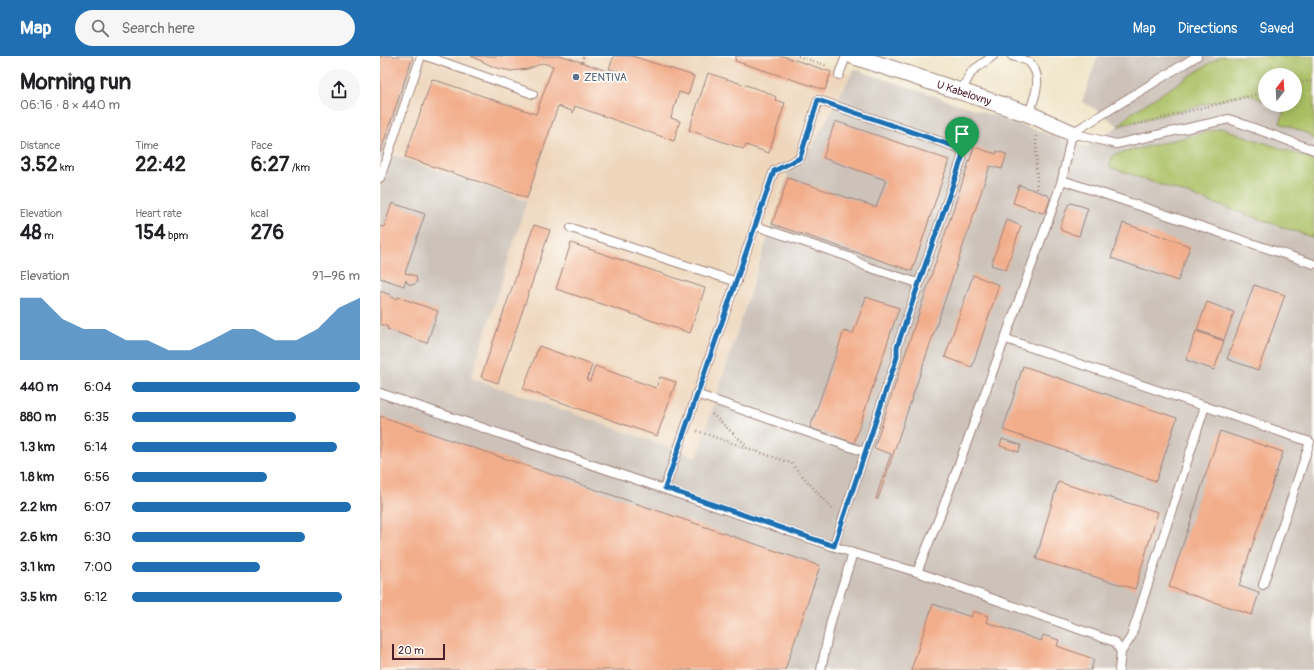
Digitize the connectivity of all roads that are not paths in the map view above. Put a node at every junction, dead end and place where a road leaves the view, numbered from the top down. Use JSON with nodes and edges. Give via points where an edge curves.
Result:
{"nodes":[{"id":1,"x":421,"y":56,"type":"edge"},
{"id":2,"x":426,"y":56,"type":"edge"},
{"id":3,"x":846,"y":56,"type":"edge"},
{"id":4,"x":853,"y":56,"type":"edge"},
{"id":5,"x":993,"y":56,"type":"edge"},
{"id":6,"x":1012,"y":56,"type":"edge"},
{"id":7,"x":1196,"y":56,"type":"edge"},
{"id":8,"x":839,"y":72,"type":"road end"},
{"id":9,"x":961,"y":91,"type":"junction"},
{"id":10,"x":533,"y":94,"type":"dead end"},
{"id":11,"x":1029,"y":114,"type":"junction"},
{"id":12,"x":1072,"y":133,"type":"junction"},
{"id":13,"x":1314,"y":150,"type":"edge"},
{"id":14,"x":380,"y":178,"type":"edge"},
{"id":15,"x":1062,"y":180,"type":"junction"},
{"id":16,"x":756,"y":226,"type":"junction"},
{"id":17,"x":571,"y":228,"type":"dead end"},
{"id":18,"x":1314,"y":264,"type":"edge"},
{"id":19,"x":737,"y":282,"type":"junction"},
{"id":20,"x":918,"y":283,"type":"junction"},
{"id":21,"x":1006,"y":339,"type":"junction"},
{"id":22,"x":380,"y":392,"type":"edge"},
{"id":23,"x":696,"y":394,"type":"junction"},
{"id":24,"x":1205,"y":406,"type":"junction"},
{"id":25,"x":865,"y":452,"type":"junction"},
{"id":26,"x":665,"y":488,"type":"junction"},
{"id":27,"x":834,"y":546,"type":"junction"},
{"id":28,"x":853,"y":552,"type":"junction"},
{"id":29,"x":917,"y":572,"type":"junction"},
{"id":30,"x":1263,"y":585,"type":"dead end"},
{"id":31,"x":1121,"y":652,"type":"junction"},
{"id":32,"x":821,"y":670,"type":"edge"},
{"id":33,"x":1119,"y":670,"type":"edge"}],
"edges":[{"from":1,"to":14,"type":"lane"},
{"from":2,"to":10,"type":"lane"},
{"from":3,"to":8,"type":"lane"},
{"from":4,"to":9,"type":"street","name":"U Kabelovny"},
{"from":5,"to":9,"type":"lane","via":[[972,71]]},
{"from":6,"to":11,"type":"lane","via":[[1029,62],[1034,70],[1038,86]]},
{"from":7,"to":12,"type":"lane"},
{"from":9,"to":11,"type":"street","name":"U Kabelovny"},
{"from":11,"to":12,"type":"street","name":"U Kabelovny"},
{"from":12,"to":13,"type":"lane","via":[[1116,144],[1229,119]]},
{"from":12,"to":15,"type":"lane"},
{"from":15,"to":18,"type":"lane"},
{"from":15,"to":21,"type":"lane"},
{"from":16,"to":19,"type":"lane"},
{"from":16,"to":20,"type":"lane"},
{"from":16,"to":20,"type":"lane","via":[[774,171],[800,158],[818,100],[959,148],[962,151],[962,158]]},
{"from":17,"to":19,"type":"lane"},
{"from":19,"to":23,"type":"lane"},
{"from":20,"to":25,"type":"lane","via":[[897,347],[897,357]]},
{"from":21,"to":24,"type":"lane"},
{"from":21,"to":29,"type":"lane"},
{"from":22,"to":26,"type":"lane"},
{"from":23,"to":25,"type":"lane"},
{"from":23,"to":26,"type":"lane"},
{"from":24,"to":30,"type":"lane","via":[[1310,442]]},
{"from":24,"to":31,"type":"lane","via":[[1131,637]]},
{"from":25,"to":27,"type":"lane"},
{"from":26,"to":27,"type":"lane"},
{"from":27,"to":28,"type":"lane"},
{"from":28,"to":29,"type":"lane"},
{"from":28,"to":32,"type":"lane","via":[[831,621]]},
{"from":29,"to":31,"type":"lane","via":[[1115,642]]},
{"from":31,"to":33,"type":"lane"}]}
